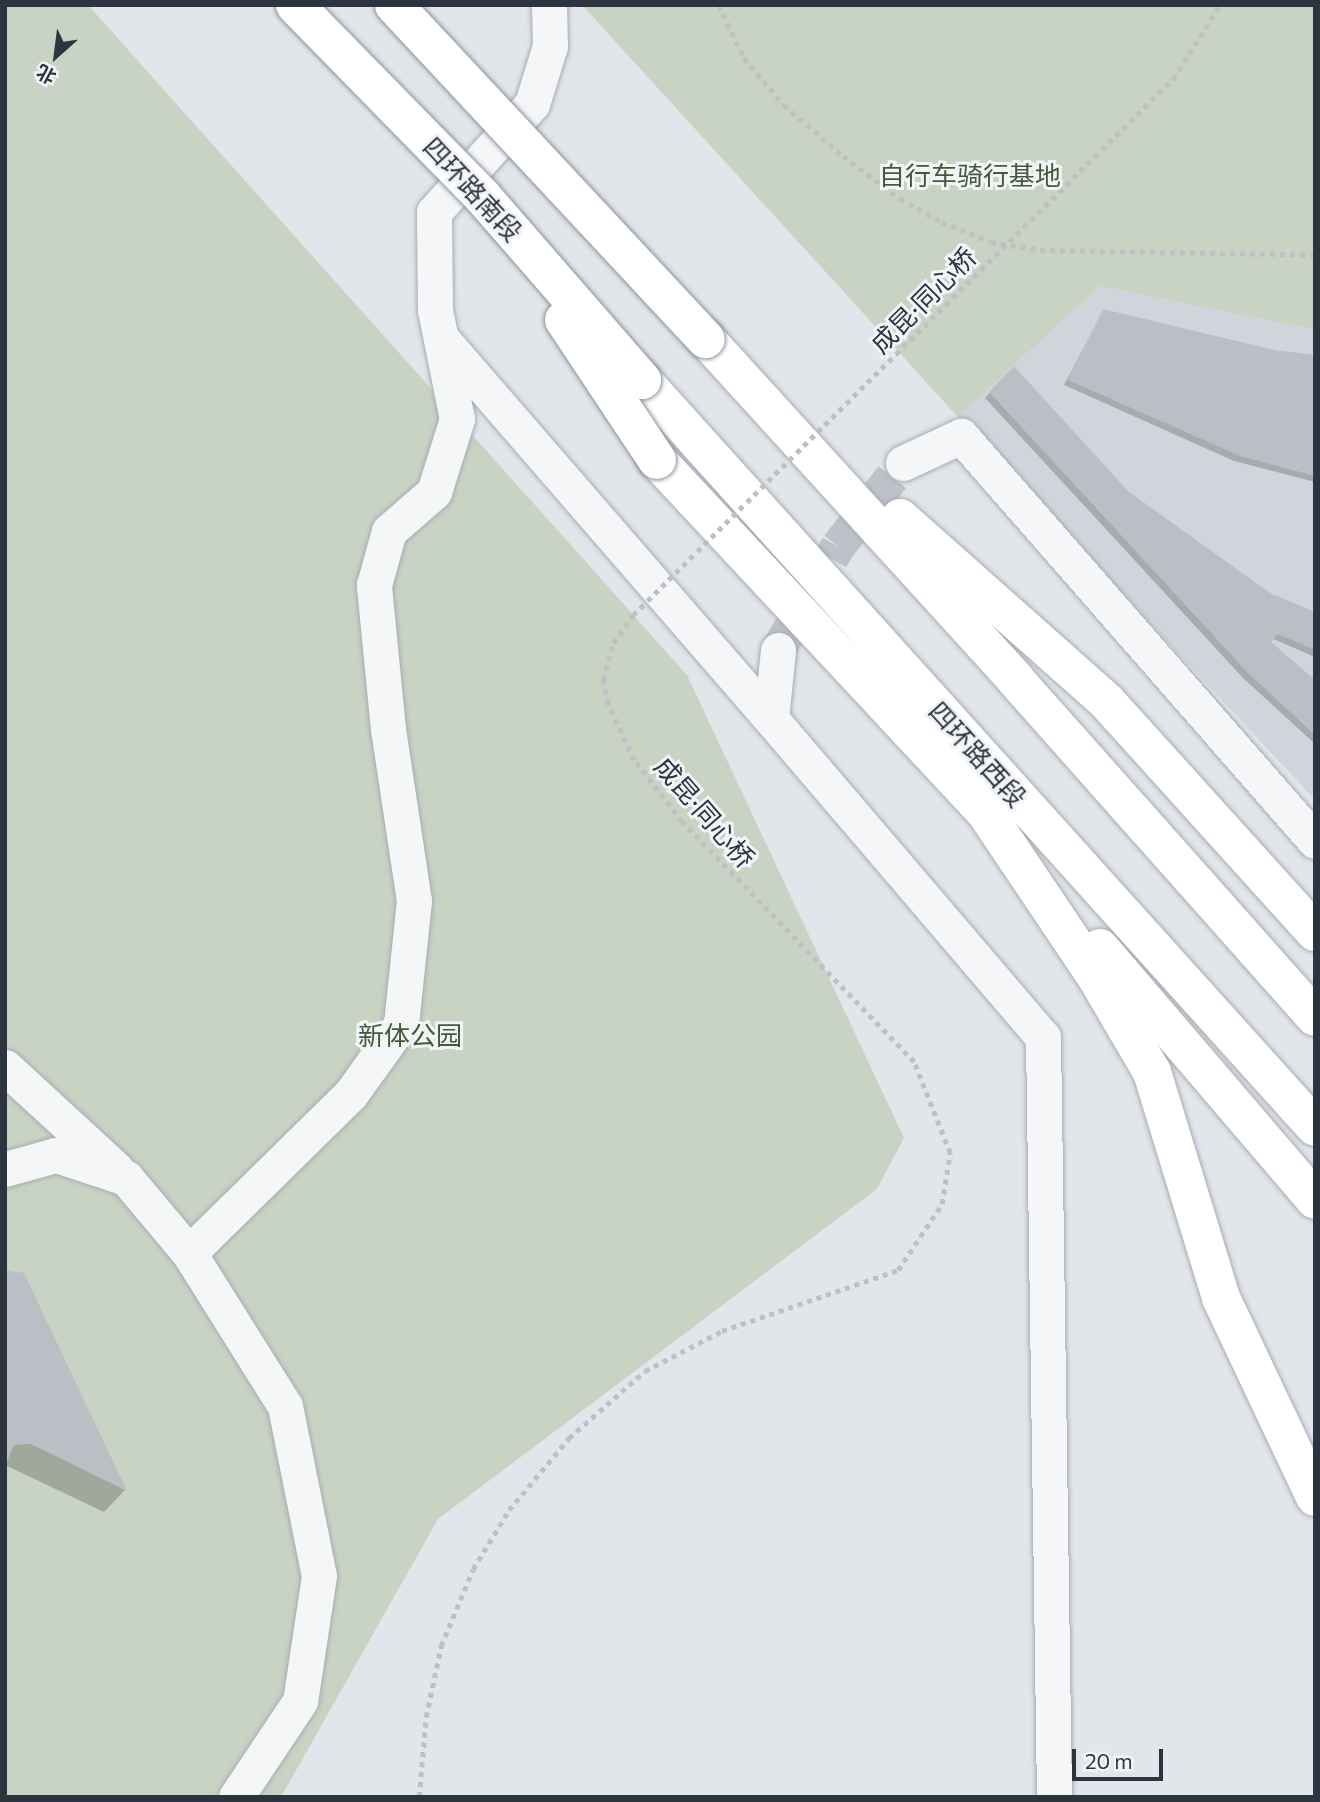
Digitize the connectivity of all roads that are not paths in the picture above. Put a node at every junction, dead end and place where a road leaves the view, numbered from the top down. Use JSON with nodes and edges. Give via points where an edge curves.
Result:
{"nodes":[{"id":1,"x":295,"y":5,"type":"edge"},
{"id":2,"x":394,"y":5,"type":"edge"},
{"id":3,"x":549,"y":5,"type":"edge"},
{"id":4,"x":482,"y":196,"type":"junction"},
{"id":5,"x":441,"y":337,"type":"junction"},
{"id":6,"x":642,"y":380,"type":"joint"},
{"id":7,"x":759,"y":394,"type":"junction"},
{"id":8,"x":903,"y":463,"type":"tunnel mouth"},
{"id":9,"x":778,"y":650,"type":"tunnel mouth"},
{"id":10,"x":771,"y":719,"type":"junction"},
{"id":11,"x":986,"y":813,"type":"junction"},
{"id":12,"x":1315,"y":841,"type":"edge"},
{"id":13,"x":1315,"y":932,"type":"edge"},
{"id":14,"x":1315,"y":1017,"type":"edge"},
{"id":15,"x":5,"y":1067,"type":"edge"},
{"id":16,"x":1315,"y":1127,"type":"edge"},
{"id":17,"x":5,"y":1169,"type":"edge"},
{"id":18,"x":126,"y":1178,"type":"junction"},
{"id":19,"x":1315,"y":1199,"type":"edge"},
{"id":20,"x":189,"y":1253,"type":"junction"},
{"id":21,"x":1315,"y":1497,"type":"edge"},
{"id":22,"x":236,"y":1797,"type":"edge"},
{"id":23,"x":1054,"y":1797,"type":"edge"}],
"edges":[{"from":1,"to":4,"type":"highway","name":"四环路南段","bridge":true},
{"from":2,"to":7,"type":"highway","bridge":true},
{"from":3,"to":5,"type":"street","via":[[550,46],[531,104],[434,212],[435,310]]},
{"from":4,"to":6,"type":"highway","name":"四环路南段","bridge":true},
{"from":4,"to":11,"type":"highway","bridge":true,"via":[[657,460]]},
{"from":5,"to":10,"type":"street"},
{"from":5,"to":20,"type":"street","via":[[457,419],[434,492],[389,531],[374,584],[388,729],[414,901],[401,1024],[350,1095]]},
{"from":6,"to":16,"type":"highway","name":"四环路西段"},
{"from":7,"to":13,"type":"highway","via":[[1107,702]]},
{"from":7,"to":14,"type":"highway"},
{"from":8,"to":12,"type":"street","via":[[961,436]]},
{"from":9,"to":10,"type":"street"},
{"from":10,"to":23,"type":"street","via":[[1043,1038]]},
{"from":11,"to":19,"type":"highway"},
{"from":11,"to":21,"type":"highway","via":[[1096,975],[1152,1072],[1222,1298]]},
{"from":15,"to":18,"type":"street"},
{"from":17,"to":18,"type":"street","via":[[56,1155]]},
{"from":18,"to":20,"type":"street"},
{"from":20,"to":22,"type":"street","via":[[285,1406],[319,1576],[300,1701]]}]}
